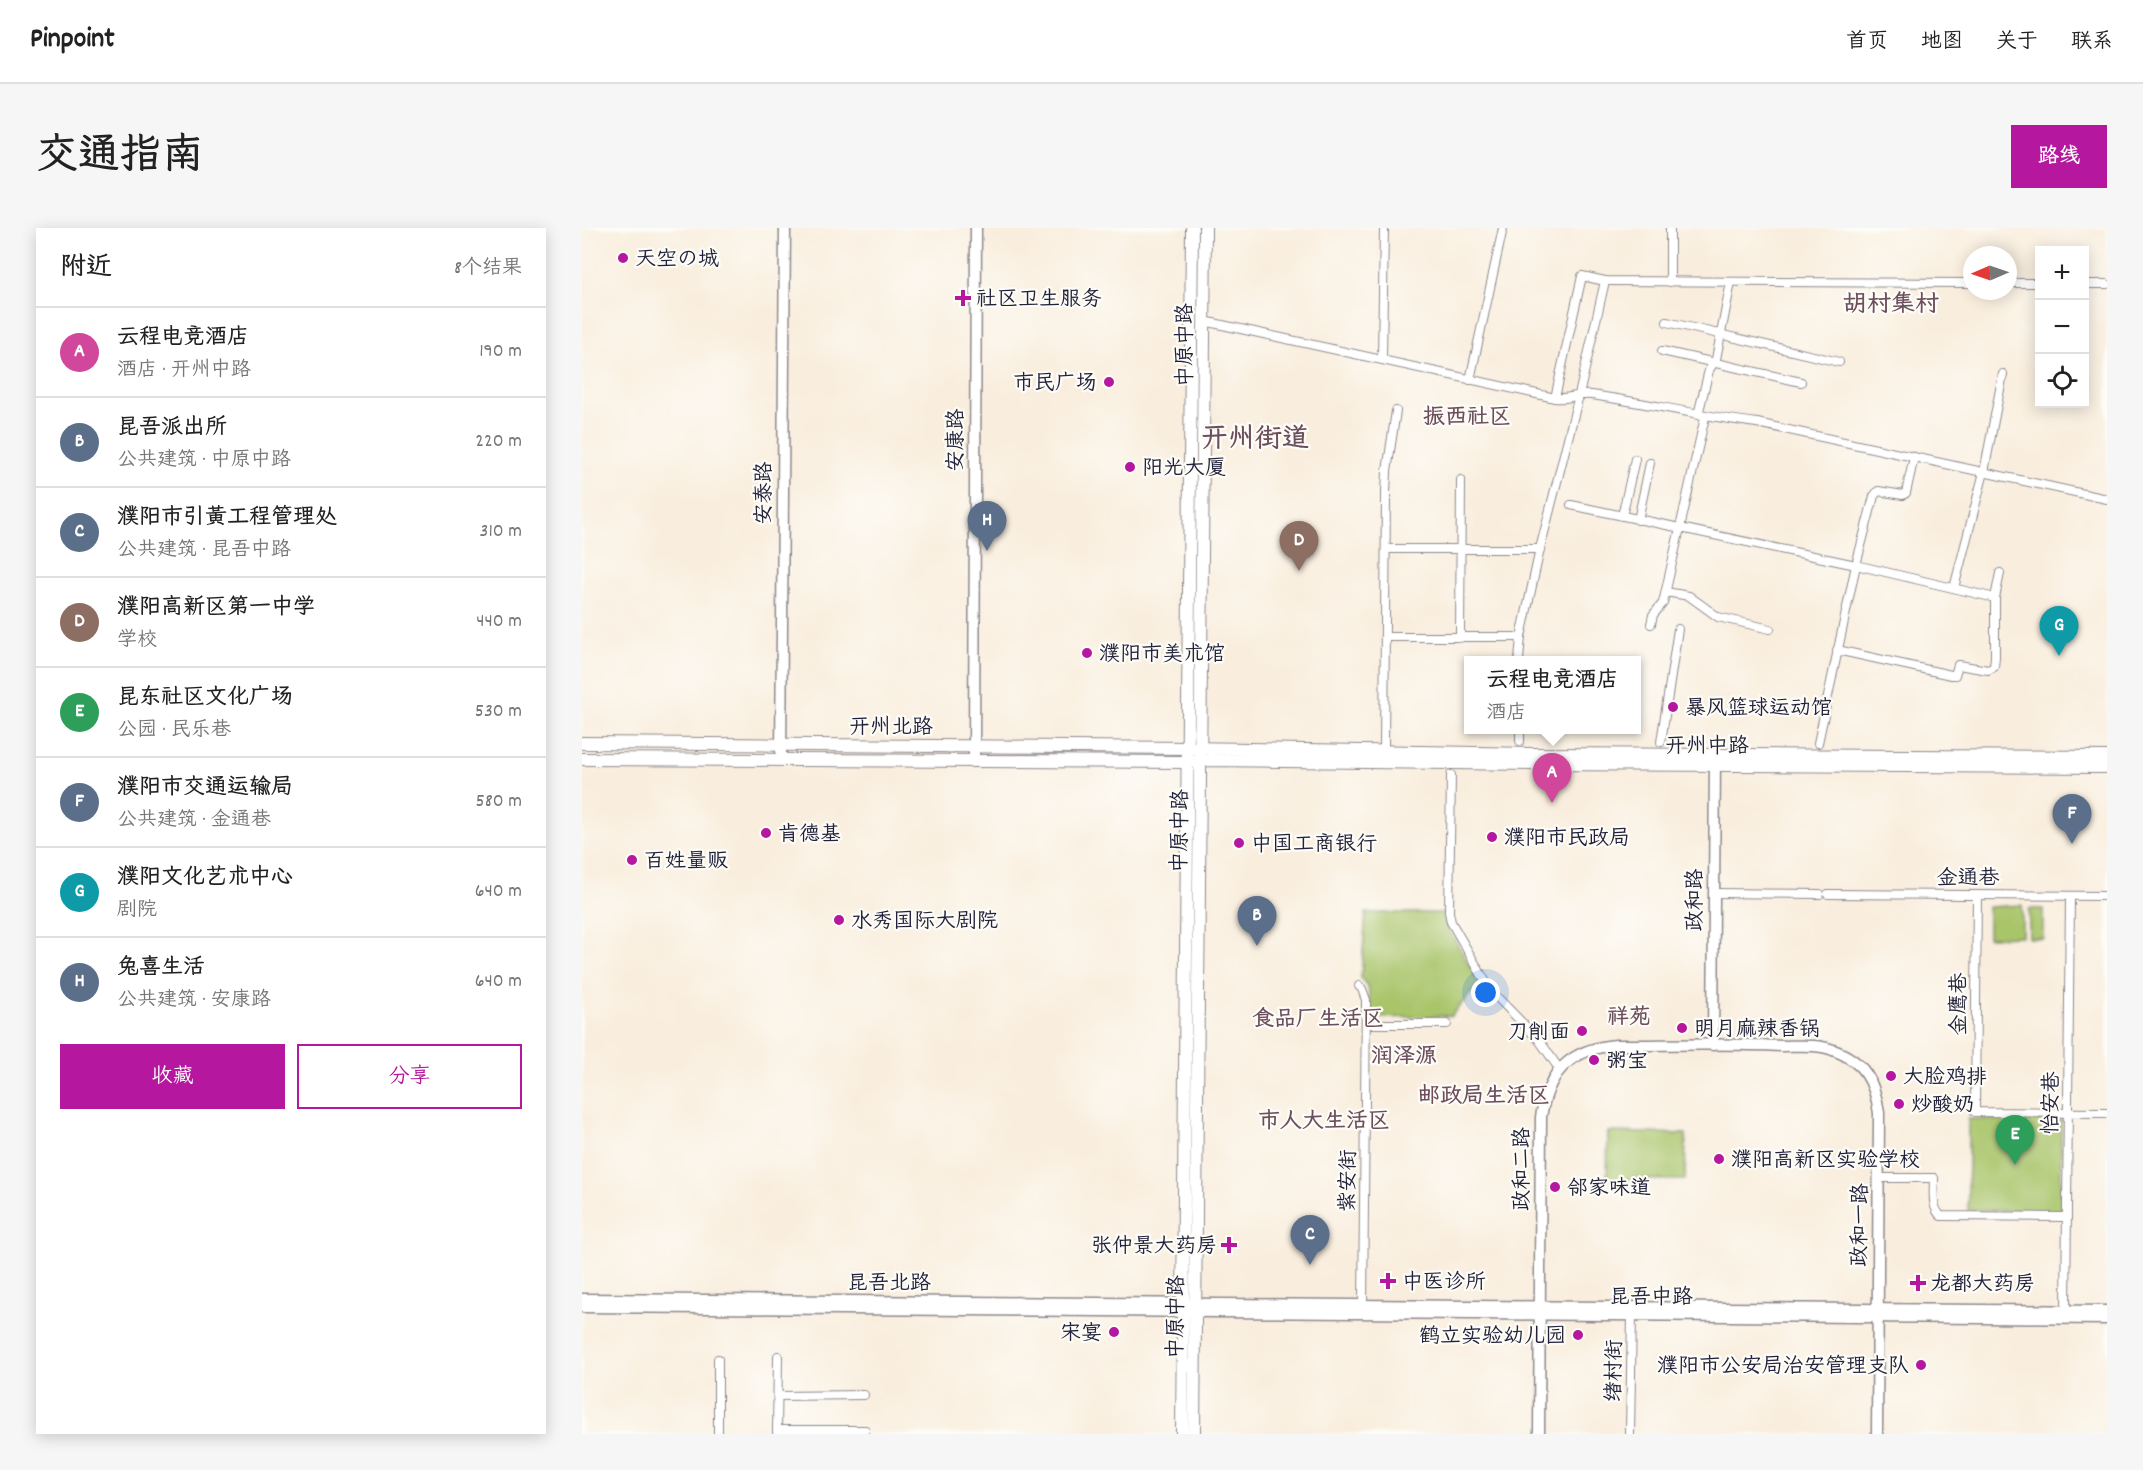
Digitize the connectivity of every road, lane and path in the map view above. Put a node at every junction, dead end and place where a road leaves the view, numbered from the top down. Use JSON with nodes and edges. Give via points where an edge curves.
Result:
{"nodes":[{"id":1,"x":784,"y":228,"type":"edge"},
{"id":2,"x":976,"y":228,"type":"edge"},
{"id":3,"x":1192,"y":228,"type":"edge"},
{"id":4,"x":1204,"y":228,"type":"edge"},
{"id":5,"x":1384,"y":228,"type":"edge"},
{"id":6,"x":1503,"y":228,"type":"edge"},
{"id":7,"x":1670,"y":228,"type":"edge"},
{"id":8,"x":1605,"y":281,"type":"junction"},
{"id":9,"x":1670,"y":282,"type":"junction"},
{"id":10,"x":1731,"y":282,"type":"junction"},
{"id":11,"x":1963,"y":283,"type":"edge"},
{"id":12,"x":2017,"y":283,"type":"edge"},
{"id":13,"x":2035,"y":283,"type":"edge"},
{"id":14,"x":2089,"y":284,"type":"edge"},
{"id":15,"x":2107,"y":284,"type":"edge"},
{"id":16,"x":1204,"y":321,"type":"junction"},
{"id":17,"x":1667,"y":322,"type":"dead end"},
{"id":18,"x":1721,"y":335,"type":"junction"},
{"id":19,"x":1662,"y":351,"type":"dead end"},
{"id":20,"x":1382,"y":359,"type":"junction"},
{"id":21,"x":1839,"y":362,"type":"dead end"},
{"id":22,"x":1714,"y":363,"type":"junction"},
{"id":23,"x":2003,"y":374,"type":"dead end"},
{"id":24,"x":1470,"y":380,"type":"junction"},
{"id":25,"x":1801,"y":382,"type":"dead end"},
{"id":26,"x":1579,"y":395,"type":"junction"},
{"id":27,"x":1555,"y":398,"type":"junction"},
{"id":28,"x":1396,"y":411,"type":"dead end"},
{"id":29,"x":1702,"y":416,"type":"junction"},
{"id":30,"x":1914,"y":458,"type":"junction"},
{"id":31,"x":1635,"y":459,"type":"dead end"},
{"id":32,"x":1650,"y":463,"type":"dead end"},
{"id":33,"x":1984,"y":472,"type":"junction"},
{"id":34,"x":1461,"y":480,"type":"dead end"},
{"id":35,"x":2107,"y":499,"type":"edge"},
{"id":36,"x":1571,"y":505,"type":"dead end"},
{"id":37,"x":1622,"y":516,"type":"junction"},
{"id":38,"x":1638,"y":520,"type":"junction"},
{"id":39,"x":1679,"y":529,"type":"junction"},
{"id":40,"x":1386,"y":549,"type":"junction"},
{"id":41,"x":1460,"y":549,"type":"junction"},
{"id":42,"x":1540,"y":549,"type":"junction"},
{"id":43,"x":1856,"y":565,"type":"junction"},
{"id":44,"x":2000,"y":573,"type":"dead end"},
{"id":45,"x":1954,"y":588,"type":"junction"},
{"id":46,"x":1666,"y":592,"type":"junction"},
{"id":47,"x":1995,"y":598,"type":"junction"},
{"id":48,"x":1651,"y":624,"type":"dead end"},
{"id":49,"x":1770,"y":628,"type":"dead end"},
{"id":50,"x":1678,"y":629,"type":"dead end"},
{"id":51,"x":1385,"y":637,"type":"junction"},
{"id":52,"x":1521,"y":637,"type":"junction"},
{"id":53,"x":1460,"y":638,"type":"junction"},
{"id":54,"x":1837,"y":650,"type":"junction"},
{"id":55,"x":1519,"y":656,"type":"edge"},
{"id":56,"x":1520,"y":734,"type":"edge"},
{"id":57,"x":1520,"y":741,"type":"dead end"},
{"id":58,"x":1661,"y":742,"type":"dead end"},
{"id":59,"x":582,"y":743,"type":"edge"},
{"id":60,"x":1818,"y":743,"type":"dead end"},
{"id":61,"x":781,"y":745,"type":"junction"},
{"id":62,"x":973,"y":747,"type":"junction"},
{"id":63,"x":1194,"y":748,"type":"junction"},
{"id":64,"x":1384,"y":751,"type":"junction"},
{"id":65,"x":2107,"y":757,"type":"edge"},
{"id":66,"x":582,"y":759,"type":"edge"},
{"id":67,"x":781,"y":759,"type":"junction"},
{"id":68,"x":1715,"y":760,"type":"junction"},
{"id":69,"x":974,"y":761,"type":"junction"},
{"id":70,"x":1193,"y":762,"type":"junction"},
{"id":71,"x":2107,"y":766,"type":"edge"},
{"id":72,"x":1451,"y":775,"type":"dead end"},
{"id":73,"x":1714,"y":893,"type":"junction"},
{"id":74,"x":1977,"y":895,"type":"junction"},
{"id":75,"x":2070,"y":896,"type":"junction"},
{"id":76,"x":2107,"y":896,"type":"edge"},
{"id":77,"x":1359,"y":987,"type":"dead end"},
{"id":78,"x":1366,"y":1024,"type":"junction"},
{"id":79,"x":1447,"y":1024,"type":"dead end"},
{"id":80,"x":1713,"y":1045,"type":"junction"},
{"id":81,"x":1560,"y":1070,"type":"junction"},
{"id":82,"x":2068,"y":1113,"type":"junction"},
{"id":83,"x":2107,"y":1113,"type":"edge"},
{"id":84,"x":1879,"y":1178,"type":"junction"},
{"id":85,"x":2067,"y":1217,"type":"junction"},
{"id":86,"x":582,"y":1299,"type":"edge"},
{"id":87,"x":1363,"y":1306,"type":"junction"},
{"id":88,"x":582,"y":1307,"type":"edge"},
{"id":89,"x":1189,"y":1308,"type":"junction"},
{"id":90,"x":1540,"y":1311,"type":"junction"},
{"id":91,"x":2066,"y":1311,"type":"junction"},
{"id":92,"x":2107,"y":1311,"type":"edge"},
{"id":93,"x":1632,"y":1312,"type":"junction"},
{"id":94,"x":1877,"y":1314,"type":"junction"},
{"id":95,"x":2107,"y":1319,"type":"edge"},
{"id":96,"x":778,"y":1356,"type":"dead end"},
{"id":97,"x":718,"y":1359,"type":"dead end"},
{"id":98,"x":864,"y":1395,"type":"dead end"},
{"id":99,"x":778,"y":1396,"type":"junction"},
{"id":100,"x":864,"y":1430,"type":"dead end"},
{"id":101,"x":777,"y":1432,"type":"edge"},
{"id":102,"x":718,"y":1434,"type":"edge"},
{"id":103,"x":1182,"y":1434,"type":"edge"},
{"id":104,"x":1194,"y":1434,"type":"edge"},
{"id":105,"x":1539,"y":1434,"type":"edge"},
{"id":106,"x":1630,"y":1434,"type":"edge"},
{"id":107,"x":1877,"y":1434,"type":"edge"}],
"edges":[{"from":1,"to":61,"type":"street","name":"安泰路"},
{"from":2,"to":62,"type":"street","name":"安康路"},
{"from":3,"to":63,"type":"main road","name":"中原中路"},
{"from":4,"to":16,"type":"main road","name":"中原中路"},
{"from":5,"to":20,"type":"street"},
{"from":6,"to":24,"type":"street"},
{"from":7,"to":9,"type":"street"},
{"from":8,"to":9,"type":"street"},
{"from":8,"to":26,"type":"street"},
{"from":8,"to":27,"type":"street","via":[[1582,276]]},
{"from":9,"to":10,"type":"street"},
{"from":10,"to":11,"type":"street"},
{"from":10,"to":18,"type":"street"},
{"from":12,"to":13,"type":"street"},
{"from":14,"to":15,"type":"street"},
{"from":16,"to":20,"type":"street"},
{"from":16,"to":63,"type":"main road","name":"中原中路"},
{"from":17,"to":18,"type":"street"},
{"from":18,"to":21,"type":"street"},
{"from":18,"to":22,"type":"street"},
{"from":19,"to":22,"type":"street"},
{"from":20,"to":24,"type":"street"},
{"from":22,"to":25,"type":"street"},
{"from":22,"to":29,"type":"street","via":[[1709,370]]},
{"from":23,"to":33,"type":"street"},
{"from":24,"to":27,"type":"street"},
{"from":26,"to":27,"type":"street"},
{"from":26,"to":29,"type":"street"},
{"from":26,"to":42,"type":"street"},
{"from":28,"to":40,"type":"street","via":[[1387,471]]},
{"from":29,"to":30,"type":"street","via":[[1757,423]]},
{"from":29,"to":39,"type":"street"},
{"from":30,"to":33,"type":"street"},
{"from":30,"to":43,"type":"street","via":[[1906,493],[1878,491],[1874,496]]},
{"from":31,"to":37,"type":"street"},
{"from":32,"to":38,"type":"street"},
{"from":33,"to":35,"type":"street"},
{"from":33,"to":45,"type":"street"},
{"from":34,"to":41,"type":"street"},
{"from":36,"to":37,"type":"street"},
{"from":37,"to":38,"type":"street"},
{"from":38,"to":39,"type":"street"},
{"from":39,"to":43,"type":"street"},
{"from":39,"to":46,"type":"street"},
{"from":40,"to":41,"type":"street"},
{"from":40,"to":51,"type":"street"},
{"from":41,"to":42,"type":"street"},
{"from":41,"to":53,"type":"street"},
{"from":42,"to":52,"type":"street"},
{"from":43,"to":45,"type":"street"},
{"from":43,"to":54,"type":"street"},
{"from":44,"to":47,"type":"street"},
{"from":45,"to":47,"type":"street"},
{"from":46,"to":48,"type":"street"},
{"from":46,"to":49,"type":"street","via":[[1689,596],[1718,617]]},
{"from":47,"to":54,"type":"street","via":[[1995,657],[1994,667],[1988,670],[1958,665],[1955,675],[1951,675]]},
{"from":50,"to":58,"type":"street"},
{"from":51,"to":53,"type":"street"},
{"from":51,"to":64,"type":"street"},
{"from":52,"to":53,"type":"street"},
{"from":52,"to":55,"type":"street"},
{"from":54,"to":60,"type":"street"},
{"from":56,"to":57,"type":"street"},
{"from":59,"to":61,"type":"main road","name":"开州北路"},
{"from":61,"to":62,"type":"main road","name":"开州北路"},
{"from":61,"to":67,"type":"street","name":"安泰路"},
{"from":62,"to":63,"type":"main road","name":"开州北路"},
{"from":62,"to":69,"type":"street","name":"安康路"},
{"from":63,"to":64,"type":"main road","name":"开州中路"},
{"from":63,"to":70,"type":"main road","name":"中原中路"},
{"from":64,"to":68,"type":"main road","name":"开州中路"},
{"from":65,"to":68,"type":"main road","name":"开州中路"},
{"from":66,"to":67,"type":"main road","name":"开州北路"},
{"from":67,"to":69,"type":"main road","name":"开州北路"},
{"from":68,"to":70,"type":"main road","name":"开州中路"},
{"from":68,"to":71,"type":"main road","name":"开州中路"},
{"from":68,"to":73,"type":"street","name":"政和路"},
{"from":69,"to":70,"type":"main road","name":"开州北路"},
{"from":70,"to":89,"type":"main road","name":"中原中路"},
{"from":72,"to":81,"type":"street","via":[[1451,922],[1491,991],[1539,1040]]},
{"from":73,"to":74,"type":"street","name":"金通巷"},
{"from":73,"to":80,"type":"street","name":"政和路"},
{"from":74,"to":75,"type":"street","name":"金通巷"},
{"from":74,"to":82,"type":"street","name":"金鹰巷","via":[[1975,1112]]},
{"from":75,"to":76,"type":"street","name":"金通巷"},
{"from":75,"to":82,"type":"street","name":"怡安巷"},
{"from":77,"to":78,"type":"street","name":"紫安街","via":[[1366,1000]]},
{"from":78,"to":79,"type":"street"},
{"from":78,"to":87,"type":"street","name":"紫安街"},
{"from":80,"to":81,"type":"street","name":"政和二路","via":[[1605,1046],[1584,1052]]},
{"from":80,"to":84,"type":"street","name":"政和一路","via":[[1822,1047],[1855,1062],[1876,1093]]},
{"from":81,"to":90,"type":"street","name":"政和二路","via":[[1549,1086],[1541,1117]]},
{"from":82,"to":83,"type":"street"},
{"from":82,"to":85,"type":"street","name":"怡安巷"},
{"from":84,"to":85,"type":"street","via":[[1934,1178],[1934,1207],[1941,1216]]},
{"from":84,"to":94,"type":"street","name":"政和一路"},
{"from":85,"to":91,"type":"street","name":"怡安巷"},
{"from":86,"to":89,"type":"street","name":"昆吾北路"},
{"from":87,"to":89,"type":"street","name":"昆吾中路"},
{"from":87,"to":90,"type":"street","name":"昆吾中路"},
{"from":88,"to":89,"type":"street","name":"昆吾北路"},
{"from":89,"to":90,"type":"street","name":"昆吾中路"},
{"from":89,"to":103,"type":"main road","name":"中原中路"},
{"from":89,"to":104,"type":"main road","name":"中原中路"},
{"from":90,"to":93,"type":"street","name":"昆吾中路"},
{"from":90,"to":105,"type":"street","name":"政和二路"},
{"from":91,"to":92,"type":"street","name":"昆吾中路"},
{"from":91,"to":94,"type":"street","name":"昆吾中路"},
{"from":93,"to":94,"type":"street","name":"昆吾中路"},
{"from":93,"to":106,"type":"street","name":"绪村街"},
{"from":94,"to":95,"type":"street","name":"昆吾中路"},
{"from":94,"to":107,"type":"street","name":"政和一路"},
{"from":96,"to":99,"type":"street"},
{"from":97,"to":102,"type":"street"},
{"from":98,"to":99,"type":"street"},
{"from":99,"to":101,"type":"street"},
{"from":100,"to":101,"type":"street"}]}
